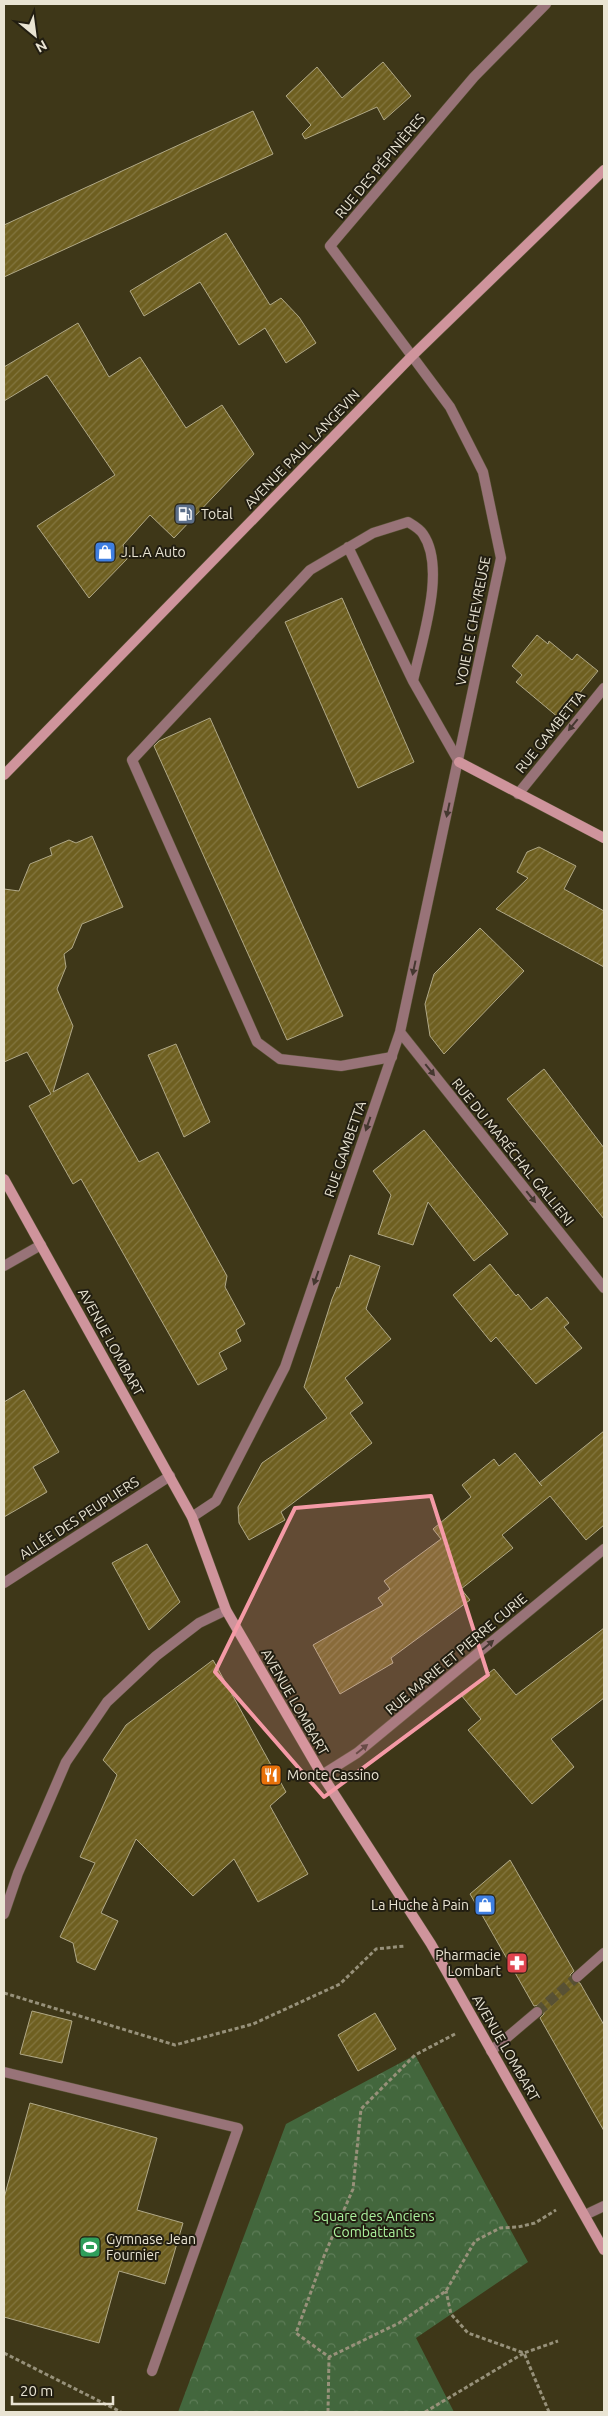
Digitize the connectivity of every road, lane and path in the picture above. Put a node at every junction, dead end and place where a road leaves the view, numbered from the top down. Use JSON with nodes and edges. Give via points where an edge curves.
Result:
{"nodes":[{"id":1,"x":546,"y":4,"type":"edge"},
{"id":2,"x":604,"y":170,"type":"edge"},
{"id":3,"x":411,"y":358,"type":"junction"},
{"id":4,"x":348,"y":547,"type":"junction"},
{"id":5,"x":413,"y":681,"type":"junction"},
{"id":6,"x":604,"y":688,"type":"edge"},
{"id":7,"x":459,"y":762,"type":"junction"},
{"id":8,"x":4,"y":775,"type":"edge"},
{"id":9,"x":518,"y":794,"type":"junction"},
{"id":10,"x":604,"y":838,"type":"edge"},
{"id":11,"x":400,"y":1032,"type":"junction"},
{"id":12,"x":392,"y":1057,"type":"junction"},
{"id":13,"x":4,"y":1179,"type":"edge"},
{"id":14,"x":41,"y":1245,"type":"junction"},
{"id":15,"x":4,"y":1266,"type":"edge"},
{"id":16,"x":604,"y":1288,"type":"edge"},
{"id":17,"x":170,"y":1476,"type":"junction"},
{"id":18,"x":192,"y":1517,"type":"junction"},
{"id":19,"x":604,"y":1549,"type":"edge"},
{"id":20,"x":4,"y":1583,"type":"edge"},
{"id":21,"x":226,"y":1610,"type":"junction"},
{"id":22,"x":322,"y":1775,"type":"junction"},
{"id":23,"x":4,"y":1914,"type":"edge"},
{"id":24,"x":431,"y":1944,"type":"junction"},
{"id":25,"x":604,"y":1953,"type":"edge"},
{"id":26,"x":577,"y":1977,"type":"tunnel mouth"},
{"id":27,"x":4,"y":1993,"type":"edge"},
{"id":28,"x":537,"y":2012,"type":"tunnel mouth"},
{"id":29,"x":475,"y":2023,"type":"junction"},
{"id":30,"x":491,"y":2051,"type":"junction"},
{"id":31,"x":4,"y":2072,"type":"edge"},
{"id":32,"x":576,"y":2198,"type":"junction"},
{"id":33,"x":604,"y":2206,"type":"edge"},
{"id":34,"x":586,"y":2215,"type":"junction"},
{"id":35,"x":604,"y":2250,"type":"edge"},
{"id":36,"x":446,"y":2291,"type":"junction"},
{"id":37,"x":558,"y":2341,"type":"dead end"},
{"id":38,"x":4,"y":2353,"type":"edge"},
{"id":39,"x":524,"y":2353,"type":"junction"},
{"id":40,"x":329,"y":2357,"type":"junction"},
{"id":41,"x":152,"y":2371,"type":"dead end"},
{"id":42,"x":121,"y":2412,"type":"edge"},
{"id":43,"x":328,"y":2412,"type":"edge"},
{"id":44,"x":425,"y":2412,"type":"edge"},
{"id":45,"x":549,"y":2412,"type":"edge"}],
"edges":[{"from":1,"to":3,"type":"street","name":"RUE DES PÉPINIÈRES","via":[[474,77],[330,246]]},
{"from":2,"to":3,"type":"main road","name":"AVENUE PAUL LANGEVIN"},
{"from":3,"to":7,"type":"street","name":"VOIE DE CHEVREUSE","via":[[450,408],[483,472],[501,558]]},
{"from":3,"to":8,"type":"main road","name":"AVENUE PAUL LANGEVIN"},
{"from":4,"to":5,"type":"street"},
{"from":4,"to":5,"type":"street","via":[[373,533],[408,522],[422,533],[431,550],[433,586]]},
{"from":4,"to":12,"type":"street","via":[[310,570],[132,760],[257,1042],[280,1059],[341,1066]]},
{"from":5,"to":7,"type":"street"},
{"from":6,"to":9,"type":"street","name":"RUE GAMBETTA","one_way":true},
{"from":7,"to":9,"type":"main road"},
{"from":7,"to":11,"type":"street","name":"RUE GAMBETTA","one_way":true},
{"from":9,"to":10,"type":"main road"},
{"from":11,"to":12,"type":"street","name":"RUE GAMBETTA"},
{"from":11,"to":16,"type":"street","name":"RUE DU MARÉCHAL GALLIENI","one_way":true},
{"from":12,"to":18,"type":"street","name":"RUE GAMBETTA","one_way":true,"via":[[286,1367],[216,1501]]},
{"from":13,"to":14,"type":"main road","name":"AVENUE LOMBART"},
{"from":14,"to":15,"type":"street"},
{"from":14,"to":17,"type":"main road","name":"AVENUE LOMBART"},
{"from":17,"to":18,"type":"main road","name":"AVENUE LOMBART"},
{"from":17,"to":20,"type":"street","name":"ALLÉE DES PEUPLIERS"},
{"from":18,"to":21,"type":"main road","name":"AVENUE LOMBART"},
{"from":22,"to":19,"type":"street","name":"RUE MARIE ET PIERRE CURIE","one_way":true,"via":[[357,1753]]},
{"from":21,"to":22,"type":"main road","name":"AVENUE LOMBART"},
{"from":21,"to":23,"type":"street","via":[[199,1623],[156,1656],[107,1702],[66,1762],[18,1873]]},
{"from":22,"to":24,"type":"main road","name":"AVENUE LOMBART"},
{"from":24,"to":27,"type":"path","via":[[376,1949],[340,1984],[253,2024],[175,2045]]},
{"from":24,"to":29,"type":"main road","name":"AVENUE LOMBART"},
{"from":25,"to":26,"type":"street"},
{"from":28,"to":30,"type":"street"},
{"from":29,"to":30,"type":"main road","name":"AVENUE LOMBART"},
{"from":29,"to":40,"type":"path","via":[[415,2055],[361,2109],[353,2189],[296,2333]]},
{"from":30,"to":32,"type":"main road","name":"AVENUE LOMBART"},
{"from":31,"to":41,"type":"street","via":[[238,2128]]},
{"from":32,"to":34,"type":"main road","name":"AVENUE LOMBART"},
{"from":32,"to":36,"type":"path","via":[[535,2223],[500,2228],[475,2241]]},
{"from":33,"to":34,"type":"street"},
{"from":34,"to":35,"type":"main road","name":"AVENUE LOMBART"},
{"from":36,"to":39,"type":"path","via":[[451,2314],[468,2333]]},
{"from":36,"to":40,"type":"path","via":[[399,2323]]},
{"from":37,"to":39,"type":"path"},
{"from":38,"to":42,"type":"path"},
{"from":39,"to":44,"type":"path"},
{"from":39,"to":45,"type":"path"},
{"from":40,"to":43,"type":"path"}]}
